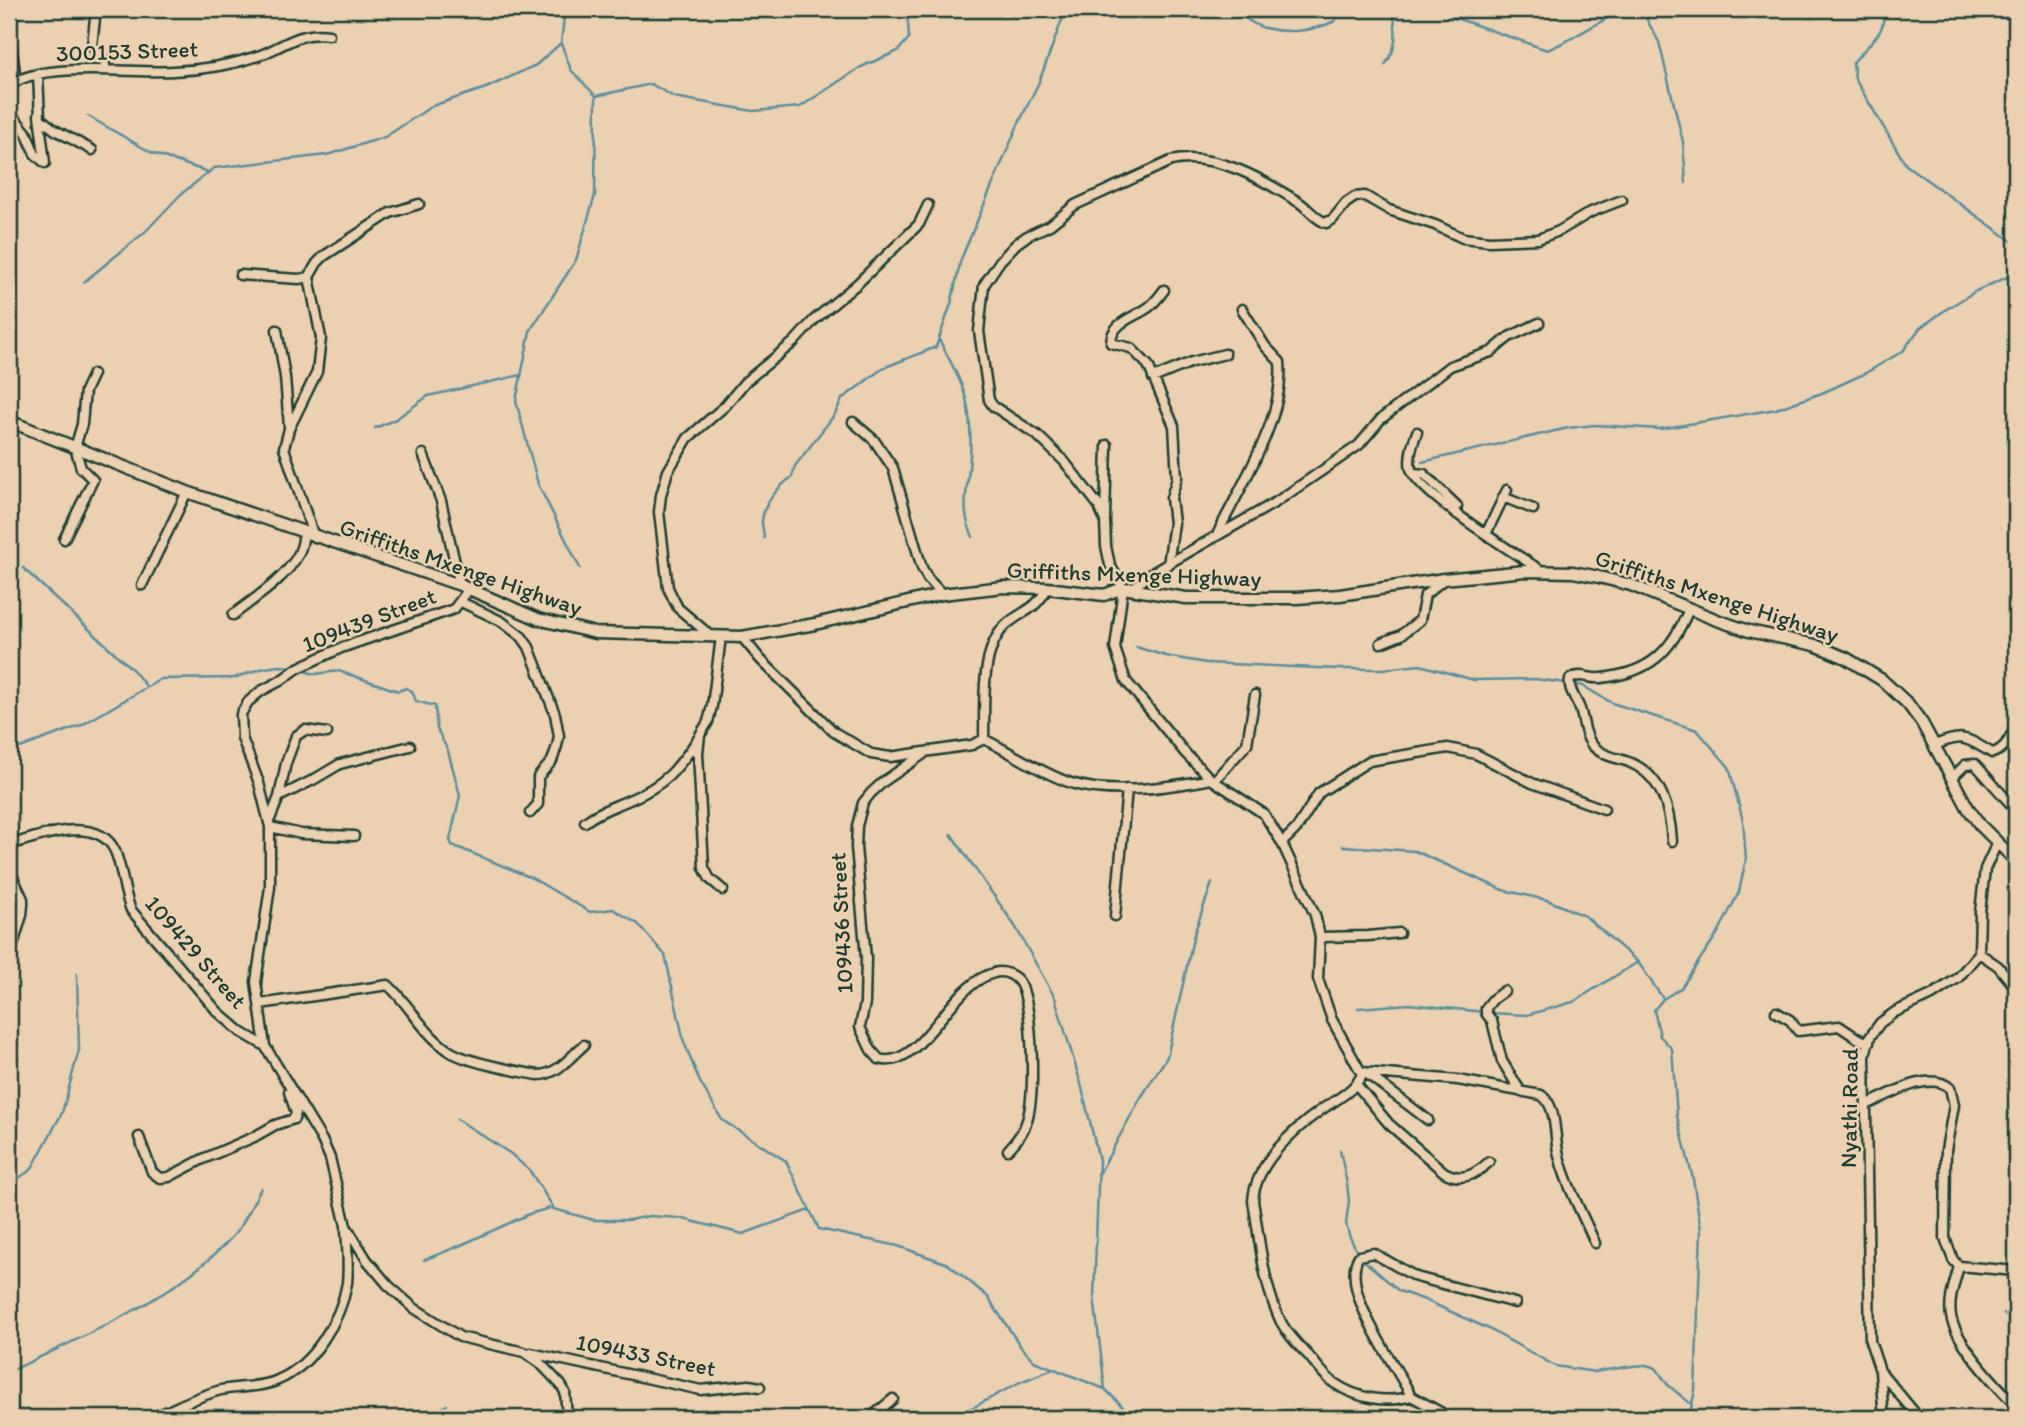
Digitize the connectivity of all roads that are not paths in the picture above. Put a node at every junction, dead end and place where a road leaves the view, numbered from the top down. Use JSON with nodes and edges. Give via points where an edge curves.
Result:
{"nodes":[{"id":1,"x":10,"y":9,"type":"edge"},
{"id":2,"x":96,"y":9,"type":"edge"},
{"id":3,"x":9,"y":14,"type":"edge"},
{"id":4,"x":9,"y":30,"type":"edge"},
{"id":5,"x":329,"y":35,"type":"dead end"},
{"id":6,"x":106,"y":70,"type":"junction"},
{"id":7,"x":38,"y":74,"type":"junction"},
{"id":8,"x":16,"y":80,"type":"junction"},
{"id":9,"x":9,"y":87,"type":"edge"},
{"id":10,"x":9,"y":111,"type":"edge"},
{"id":11,"x":39,"y":115,"type":"junction"},
{"id":12,"x":92,"y":150,"type":"dead end"},
{"id":13,"x":1622,"y":200,"type":"dead end"},
{"id":14,"x":419,"y":204,"type":"dead end"},
{"id":15,"x":928,"y":205,"type":"dead end"},
{"id":16,"x":240,"y":275,"type":"dead end"},
{"id":17,"x":309,"y":276,"type":"junction"},
{"id":18,"x":1164,"y":290,"type":"dead end"},
{"id":19,"x":1242,"y":309,"type":"dead end"},
{"id":20,"x":1539,"y":323,"type":"dead end"},
{"id":21,"x":277,"y":330,"type":"dead end"},
{"id":22,"x":1225,"y":354,"type":"dead end"},
{"id":23,"x":93,"y":374,"type":"dead end"},
{"id":24,"x":1153,"y":378,"type":"junction"},
{"id":25,"x":9,"y":421,"type":"edge"},
{"id":26,"x":853,"y":422,"type":"dead end"},
{"id":27,"x":289,"y":429,"type":"junction"},
{"id":28,"x":1417,"y":432,"type":"dead end"},
{"id":29,"x":1107,"y":445,"type":"dead end"},
{"id":30,"x":75,"y":448,"type":"junction"},
{"id":31,"x":423,"y":454,"type":"dead end"},
{"id":32,"x":1422,"y":462,"type":"dead end"},
{"id":33,"x":1412,"y":469,"type":"junction"},
{"id":34,"x":187,"y":492,"type":"junction"},
{"id":35,"x":1533,"y":509,"type":"dead end"},
{"id":36,"x":1105,"y":521,"type":"junction"},
{"id":37,"x":1484,"y":532,"type":"junction"},
{"id":38,"x":309,"y":535,"type":"junction"},
{"id":39,"x":1217,"y":535,"type":"junction"},
{"id":40,"x":64,"y":539,"type":"dead end"},
{"id":41,"x":1168,"y":565,"type":"junction"},
{"id":42,"x":1542,"y":571,"type":"junction"},
{"id":43,"x":1444,"y":579,"type":"junction"},
{"id":44,"x":142,"y":585,"type":"dead end"},
{"id":45,"x":465,"y":587,"type":"junction"},
{"id":46,"x":1047,"y":588,"type":"junction"},
{"id":47,"x":1123,"y":588,"type":"junction"},
{"id":48,"x":942,"y":594,"type":"junction"},
{"id":49,"x":461,"y":602,"type":"junction"},
{"id":50,"x":1689,"y":609,"type":"junction"},
{"id":51,"x":233,"y":615,"type":"dead end"},
{"id":52,"x":716,"y":637,"type":"junction"},
{"id":53,"x":743,"y":637,"type":"junction"},
{"id":54,"x":1381,"y":643,"type":"dead end"},
{"id":55,"x":1255,"y":695,"type":"dead end"},
{"id":56,"x":2016,"y":725,"type":"edge"},
{"id":57,"x":327,"y":733,"type":"dead end"},
{"id":58,"x":700,"y":735,"type":"junction"},
{"id":59,"x":984,"y":739,"type":"junction"},
{"id":60,"x":1933,"y":741,"type":"junction"},
{"id":61,"x":411,"y":746,"type":"dead end"},
{"id":62,"x":928,"y":751,"type":"junction"},
{"id":63,"x":1952,"y":777,"type":"junction"},
{"id":64,"x":1212,"y":780,"type":"junction"},
{"id":65,"x":1127,"y":789,"type":"junction"},
{"id":66,"x":279,"y":797,"type":"junction"},
{"id":67,"x":1604,"y":809,"type":"dead end"},
{"id":68,"x":2016,"y":810,"type":"edge"},
{"id":69,"x":530,"y":813,"type":"dead end"},
{"id":70,"x":584,"y":822,"type":"dead end"},
{"id":71,"x":270,"y":823,"type":"junction"},
{"id":72,"x":354,"y":836,"type":"dead end"},
{"id":73,"x":1672,"y":841,"type":"dead end"},
{"id":74,"x":1282,"y":843,"type":"junction"},
{"id":75,"x":1997,"y":843,"type":"junction"},
{"id":76,"x":9,"y":845,"type":"edge"},
{"id":77,"x":2016,"y":862,"type":"edge"},
{"id":78,"x":723,"y":890,"type":"dead end"},
{"id":79,"x":1115,"y":916,"type":"dead end"},
{"id":80,"x":1399,"y":933,"type":"dead end"},
{"id":81,"x":1320,"y":937,"type":"junction"},
{"id":82,"x":1979,"y":953,"type":"junction"},
{"id":83,"x":9,"y":958,"type":"edge"},
{"id":84,"x":2016,"y":988,"type":"edge"},
{"id":85,"x":1504,"y":991,"type":"dead end"},
{"id":86,"x":260,"y":1004,"type":"junction"},
{"id":87,"x":1776,"y":1012,"type":"dead end"},
{"id":88,"x":1869,"y":1043,"type":"junction"},
{"id":89,"x":584,"y":1045,"type":"dead end"},
{"id":90,"x":265,"y":1046,"type":"junction"},
{"id":91,"x":1364,"y":1072,"type":"junction"},
{"id":92,"x":282,"y":1073,"type":"junction"},
{"id":93,"x":1356,"y":1084,"type":"junction"},
{"id":94,"x":1521,"y":1092,"type":"junction"},
{"id":95,"x":1866,"y":1105,"type":"junction"},
{"id":96,"x":1428,"y":1120,"type":"dead end"},
{"id":97,"x":139,"y":1137,"type":"dead end"},
{"id":98,"x":1008,"y":1150,"type":"dead end"},
{"id":99,"x":1489,"y":1162,"type":"dead end"},
{"id":100,"x":346,"y":1226,"type":"junction"},
{"id":101,"x":1595,"y":1243,"type":"dead end"},
{"id":102,"x":1959,"y":1266,"type":"junction"},
{"id":103,"x":2016,"y":1271,"type":"edge"},
{"id":104,"x":1515,"y":1303,"type":"dead end"},
{"id":105,"x":524,"y":1352,"type":"junction"},
{"id":106,"x":1880,"y":1371,"type":"junction"},
{"id":107,"x":760,"y":1387,"type":"dead end"},
{"id":108,"x":1411,"y":1396,"type":"junction"},
{"id":109,"x":893,"y":1399,"type":"dead end"},
{"id":110,"x":2016,"y":1405,"type":"edge"},
{"id":111,"x":151,"y":1418,"type":"edge"},
{"id":112,"x":566,"y":1418,"type":"edge"},
{"id":113,"x":870,"y":1418,"type":"edge"},
{"id":114,"x":1450,"y":1418,"type":"edge"},
{"id":115,"x":1884,"y":1418,"type":"edge"},
{"id":116,"x":1919,"y":1418,"type":"edge"}],
"edges":[{"from":1,"to":3,"type":"street"},
{"from":2,"to":6,"type":"street","via":[[92,46]]},
{"from":4,"to":8,"type":"street"},
{"from":5,"to":6,"type":"street","name":"300153 Street","via":[[302,36],[258,55],[205,68]]},
{"from":6,"to":7,"type":"street","name":"300153 Street"},
{"from":7,"to":8,"type":"street","name":"300153 Street"},
{"from":7,"to":11,"type":"street"},
{"from":8,"to":9,"type":"street","name":"300153 Street"},
{"from":10,"to":11,"type":"street","via":[[45,163]]},
{"from":11,"to":12,"type":"street","via":[[55,131]]},
{"from":13,"to":36,"type":"street","via":[[1538,239],[1489,241],[1463,238],[1365,196],[1354,197],[1326,223],[1277,188],[1220,164],[1190,158],[1171,161],[1075,205],[1027,236],[1000,261],[984,285],[979,331],[989,400],[1064,461],[1099,506]]},
{"from":14,"to":17,"type":"street","via":[[390,213],[324,256]]},
{"from":15,"to":52,"type":"street","via":[[919,224],[688,438],[668,471],[659,512],[668,588],[678,608]]},
{"from":16,"to":17,"type":"street"},
{"from":17,"to":27,"type":"street","via":[[321,338],[317,372]]},
{"from":18,"to":24,"type":"street","via":[[1156,302],[1115,328],[1111,336],[1111,344],[1121,344],[1139,355]]},
{"from":19,"to":39,"type":"street","via":[[1280,362],[1277,406],[1258,456]]},
{"from":20,"to":39,"type":"street","via":[[1509,337],[1491,352],[1450,366],[1381,419],[1359,445],[1276,502]]},
{"from":21,"to":27,"type":"street"},
{"from":22,"to":24,"type":"street"},
{"from":23,"to":30,"type":"street","via":[[85,391]]},
{"from":24,"to":41,"type":"street","via":[[1174,426],[1176,446]]},
{"from":25,"to":30,"type":"street","name":"Griffiths Mxenge Highway"},
{"from":26,"to":48,"type":"street","via":[[874,440],[893,468],[922,568]]},
{"from":27,"to":38,"type":"street","via":[[284,449]]},
{"from":28,"to":33,"type":"street"},
{"from":29,"to":36,"type":"street"},
{"from":30,"to":34,"type":"street","name":"Griffiths Mxenge Highway"},
{"from":30,"to":40,"type":"street","via":[[81,468],[93,480]]},
{"from":31,"to":45,"type":"street","via":[[442,501]]},
{"from":32,"to":33,"type":"street"},
{"from":33,"to":37,"type":"street","via":[[1420,483]]},
{"from":34,"to":38,"type":"street","name":"Griffiths Mxenge Highway"},
{"from":34,"to":44,"type":"street"},
{"from":35,"to":37,"type":"street","via":[[1505,494]]},
{"from":36,"to":47,"type":"street","via":[[1110,565]]},
{"from":37,"to":42,"type":"street"},
{"from":38,"to":45,"type":"street","name":"Griffiths Mxenge Highway"},
{"from":38,"to":51,"type":"street","via":[[274,583]]},
{"from":39,"to":41,"type":"street"},
{"from":41,"to":47,"type":"street","via":[[1134,587]]},
{"from":42,"to":43,"type":"street","name":"Griffiths Mxenge Highway"},
{"from":42,"to":50,"type":"street","name":"Griffiths Mxenge Highway","via":[[1573,572],[1631,585]]},
{"from":43,"to":47,"type":"street","name":"Griffiths Mxenge Highway","via":[[1296,598],[1186,598]]},
{"from":43,"to":54,"type":"street","via":[[1425,595],[1420,620]]},
{"from":45,"to":49,"type":"street","name":"109439 Street"},
{"from":45,"to":52,"type":"street","name":"Griffiths Mxenge Highway","via":[[538,619],[595,633]]},
{"from":46,"to":47,"type":"street","name":"Griffiths Mxenge Highway","via":[[1104,595]]},
{"from":46,"to":48,"type":"street","name":"Griffiths Mxenge Highway","via":[[1003,587]]},
{"from":46,"to":59,"type":"street","via":[[1037,604],[1008,622],[994,641],[985,677]]},
{"from":47,"to":64,"type":"street","via":[[1115,648],[1126,681]]},
{"from":48,"to":53,"type":"street","name":"Griffiths Mxenge Highway"},
{"from":49,"to":69,"type":"street","via":[[522,637],[555,714],[557,746],[552,761],[538,777],[538,803]]},
{"from":49,"to":71,"type":"street","name":"109439 Street","via":[[454,609],[315,659],[248,702],[241,714],[242,738]]},
{"from":50,"to":60,"type":"street","name":"Griffiths Mxenge Highway","via":[[1846,658],[1882,680],[1908,704]]},
{"from":50,"to":73,"type":"street","via":[[1676,638],[1661,655],[1617,676],[1595,679],[1576,675],[1569,686],[1593,746],[1610,758],[1632,764],[1660,790],[1669,810]]},
{"from":52,"to":53,"type":"street","name":"Griffiths Mxenge Highway"},
{"from":52,"to":58,"type":"street","via":[[712,706]]},
{"from":53,"to":62,"type":"street","via":[[834,733],[882,757]]},
{"from":55,"to":64,"type":"street","via":[[1247,744]]},
{"from":56,"to":60,"type":"street","via":[[2001,750],[1992,753],[1966,737]]},
{"from":57,"to":66,"type":"street","via":[[305,730],[296,736]]},
{"from":58,"to":70,"type":"street","via":[[670,776]]},
{"from":58,"to":78,"type":"street","via":[[704,868]]},
{"from":59,"to":62,"type":"street"},
{"from":59,"to":65,"type":"street","via":[[1071,783],[1103,790]]},
{"from":60,"to":63,"type":"street","name":"Griffiths Mxenge Highway"},
{"from":61,"to":66,"type":"street","via":[[340,764]]},
{"from":62,"to":98,"type":"street","name":"109436 Street","via":[[883,782],[863,803],[860,813],[856,847],[866,958],[860,1027],[879,1059],[897,1060],[912,1051],[945,1010],[984,977],[1002,972],[1016,978],[1029,1027],[1030,1111]]},
{"from":63,"to":68,"type":"street","via":[[1965,765],[1975,764]]},
{"from":63,"to":75,"type":"street","name":"Griffiths Mxenge Highway","via":[[1968,808]]},
{"from":64,"to":65,"type":"street"},
{"from":64,"to":74,"type":"street","via":[[1264,814]]},
{"from":65,"to":79,"type":"street"},
{"from":66,"to":71,"type":"street"},
{"from":67,"to":74,"type":"street","via":[[1532,783],[1476,754],[1448,748],[1369,761],[1319,793]]},
{"from":71,"to":72,"type":"street","via":[[310,835]]},
{"from":71,"to":86,"type":"street","via":[[270,887],[256,982]]},
{"from":74,"to":81,"type":"street","via":[[1315,915]]},
{"from":75,"to":77,"type":"street","name":"Griffiths Mxenge Highway"},
{"from":75,"to":82,"type":"street","via":[[1986,869]]},
{"from":76,"to":83,"type":"street","via":[[10,871],[23,899]]},
{"from":76,"to":90,"type":"street","name":"109429 Street","via":[[65,831],[92,831],[108,840],[131,910],[217,1011]]},
{"from":80,"to":81,"type":"street"},
{"from":81,"to":91,"type":"street","via":[[1318,979],[1324,999]]},
{"from":82,"to":84,"type":"street","via":[[1998,966]]},
{"from":82,"to":88,"type":"street","name":"Nyathi Road","via":[[1958,978],[1880,1023]]},
{"from":85,"to":94,"type":"street","via":[[1486,1013],[1502,1061]]},
{"from":86,"to":89,"type":"street","via":[[388,985],[440,1043],[467,1058],[544,1075],[558,1069]]},
{"from":86,"to":90,"type":"street"},
{"from":87,"to":88,"type":"street","via":[[1799,1032],[1839,1026]]},
{"from":88,"to":95,"type":"street","name":"Nyathi Road"},
{"from":90,"to":92,"type":"street","name":"109429 Street"},
{"from":91,"to":93,"type":"street"},
{"from":91,"to":94,"type":"street","via":[[1446,1078]]},
{"from":91,"to":96,"type":"street"},
{"from":92,"to":97,"type":"street","via":[[296,1109],[294,1119],[169,1177],[152,1172]]},
{"from":92,"to":100,"type":"street","name":"109429 Street","via":[[330,1158]]},
{"from":93,"to":99,"type":"street","via":[[1389,1124],[1444,1172],[1471,1176]]},
{"from":93,"to":108,"type":"street","via":[[1302,1124],[1261,1176],[1254,1204],[1267,1280],[1290,1337],[1332,1382],[1393,1401]]},
{"from":94,"to":101,"type":"street","via":[[1541,1095],[1550,1104],[1559,1157]]},
{"from":95,"to":102,"type":"street","via":[[1930,1081],[1950,1088],[1954,1105],[1946,1150],[1945,1238],[1952,1260]]},
{"from":95,"to":106,"type":"street","name":"Nyathi Road","via":[[1868,1322]]},
{"from":100,"to":105,"type":"street","name":"109429 Street","via":[[367,1260],[414,1308],[460,1337]]},
{"from":100,"to":111,"type":"street","via":[[344,1296],[305,1362],[276,1382],[217,1391]]},
{"from":102,"to":103,"type":"street"},
{"from":102,"to":110,"type":"street","via":[[1950,1306],[1952,1322],[1981,1366]]},
{"from":104,"to":108,"type":"street","via":[[1416,1277],[1373,1253],[1359,1256],[1354,1270],[1359,1299]]},
{"from":105,"to":107,"type":"street","name":"109433 Street","via":[[701,1390]]},
{"from":105,"to":112,"type":"street","name":"109429 Street","via":[[561,1385],[567,1401]]},
{"from":106,"to":115,"type":"street"},
{"from":106,"to":116,"type":"street","name":"Nyathi Road"},
{"from":108,"to":114,"type":"street"},
{"from":109,"to":113,"type":"street"}]}
